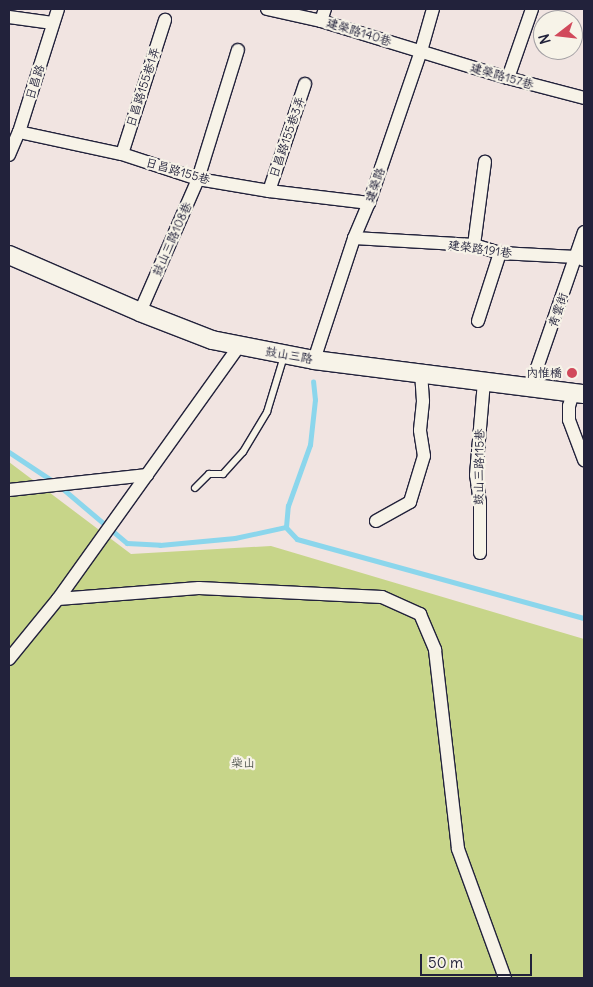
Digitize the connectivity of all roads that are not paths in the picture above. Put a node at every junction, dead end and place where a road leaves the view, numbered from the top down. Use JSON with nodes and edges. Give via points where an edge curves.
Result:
{"nodes":[{"id":1,"x":58,"y":9,"type":"edge"},
{"id":2,"x":267,"y":9,"type":"edge"},
{"id":3,"x":433,"y":9,"type":"edge"},
{"id":4,"x":532,"y":9,"type":"edge"},
{"id":5,"x":323,"y":15,"type":"edge"},
{"id":6,"x":9,"y":18,"type":"edge"},
{"id":7,"x":165,"y":20,"type":"dead end"},
{"id":8,"x":53,"y":23,"type":"junction"},
{"id":9,"x":238,"y":50,"type":"dead end"},
{"id":10,"x":421,"y":51,"type":"junction"},
{"id":11,"x":508,"y":78,"type":"junction"},
{"id":12,"x":306,"y":84,"type":"dead end"},
{"id":13,"x":584,"y":98,"type":"edge"},
{"id":14,"x":19,"y":132,"type":"junction"},
{"id":15,"x":122,"y":154,"type":"junction"},
{"id":16,"x":9,"y":155,"type":"edge"},
{"id":17,"x":485,"y":162,"type":"dead end"},
{"id":18,"x":198,"y":179,"type":"junction"},
{"id":19,"x":270,"y":191,"type":"junction"},
{"id":20,"x":369,"y":203,"type":"junction"},
{"id":21,"x":584,"y":232,"type":"edge"},
{"id":22,"x":354,"y":238,"type":"junction"},
{"id":23,"x":474,"y":246,"type":"junction"},
{"id":24,"x":500,"y":253,"type":"junction"},
{"id":25,"x":9,"y":255,"type":"edge"},
{"id":26,"x":580,"y":259,"type":"edge"},
{"id":27,"x":140,"y":312,"type":"junction"},
{"id":28,"x":478,"y":321,"type":"dead end"},
{"id":29,"x":239,"y":346,"type":"junction"},
{"id":30,"x":285,"y":354,"type":"junction"},
{"id":31,"x":314,"y":360,"type":"junction"},
{"id":32,"x":421,"y":374,"type":"junction"},
{"id":33,"x":484,"y":382,"type":"junction"},
{"id":34,"x":530,"y":388,"type":"junction"},
{"id":35,"x":579,"y":394,"type":"edge"},
{"id":36,"x":584,"y":460,"type":"edge"},
{"id":37,"x":147,"y":475,"type":"junction"},
{"id":38,"x":195,"y":488,"type":"dead end"},
{"id":39,"x":9,"y":490,"type":"edge"},
{"id":40,"x":376,"y":521,"type":"dead end"},
{"id":41,"x":480,"y":553,"type":"dead end"},
{"id":42,"x":58,"y":599,"type":"junction"},
{"id":43,"x":9,"y":659,"type":"edge"},
{"id":44,"x":505,"y":978,"type":"edge"}],
"edges":[{"from":1,"to":8,"type":"street","name":"日昌路"},
{"from":2,"to":5,"type":"street","name":"建榮路140巷"},
{"from":3,"to":10,"type":"street","name":"建榮路"},
{"from":4,"to":11,"type":"street"},
{"from":5,"to":10,"type":"street","name":"建榮路140巷"},
{"from":6,"to":8,"type":"street"},
{"from":7,"to":15,"type":"street","name":"日昌路155巷1弄"},
{"from":8,"to":14,"type":"street","name":"日昌路"},
{"from":9,"to":18,"type":"street","name":"鼓山三路108巷"},
{"from":10,"to":11,"type":"street","name":"建榮路157巷"},
{"from":10,"to":20,"type":"street","name":"建榮路"},
{"from":11,"to":13,"type":"street","name":"建榮路157巷"},
{"from":12,"to":19,"type":"street","name":"日昌路155巷3弄"},
{"from":14,"to":15,"type":"street","name":"日昌路155巷"},
{"from":14,"to":16,"type":"street","name":"日昌路"},
{"from":15,"to":18,"type":"street","name":"日昌路155巷"},
{"from":17,"to":23,"type":"street"},
{"from":18,"to":19,"type":"street","name":"日昌路155巷"},
{"from":18,"to":27,"type":"street","name":"鼓山三路108巷"},
{"from":19,"to":20,"type":"street","name":"日昌路155巷"},
{"from":20,"to":22,"type":"street","name":"建榮路"},
{"from":21,"to":26,"type":"street","name":"青雲街"},
{"from":22,"to":23,"type":"street","name":"建榮路191巷"},
{"from":22,"to":31,"type":"street","name":"建榮路"},
{"from":23,"to":24,"type":"street","name":"建榮路191巷"},
{"from":24,"to":26,"type":"street","name":"建榮路191巷"},
{"from":24,"to":28,"type":"street"},
{"from":25,"to":27,"type":"street","name":"鼓山三路"},
{"from":26,"to":34,"type":"street","name":"青雲街"},
{"from":27,"to":29,"type":"street","name":"鼓山三路","via":[[187,332]]},
{"from":29,"to":30,"type":"street","name":"鼓山三路"},
{"from":29,"to":37,"type":"street"},
{"from":30,"to":31,"type":"street","name":"鼓山三路"},
{"from":30,"to":38,"type":"lane","via":[[267,412],[243,452],[223,474],[209,474]]},
{"from":31,"to":32,"type":"street","name":"鼓山三路"},
{"from":32,"to":33,"type":"street","name":"鼓山三路"},
{"from":32,"to":40,"type":"street","via":[[424,401],[420,430],[424,456],[410,502]]},
{"from":33,"to":34,"type":"street","name":"鼓山三路"},
{"from":33,"to":41,"type":"street","name":"鼓山三路115巷","via":[[476,475],[480,503]]},
{"from":34,"to":35,"type":"street","name":"鼓山三路"},
{"from":35,"to":36,"type":"street","via":[[570,406],[569,420]]},
{"from":37,"to":39,"type":"street"},
{"from":37,"to":42,"type":"street"},
{"from":42,"to":43,"type":"street"},
{"from":42,"to":44,"type":"street","via":[[198,588],[382,597],[420,614],[435,650],[458,848]]}]}
